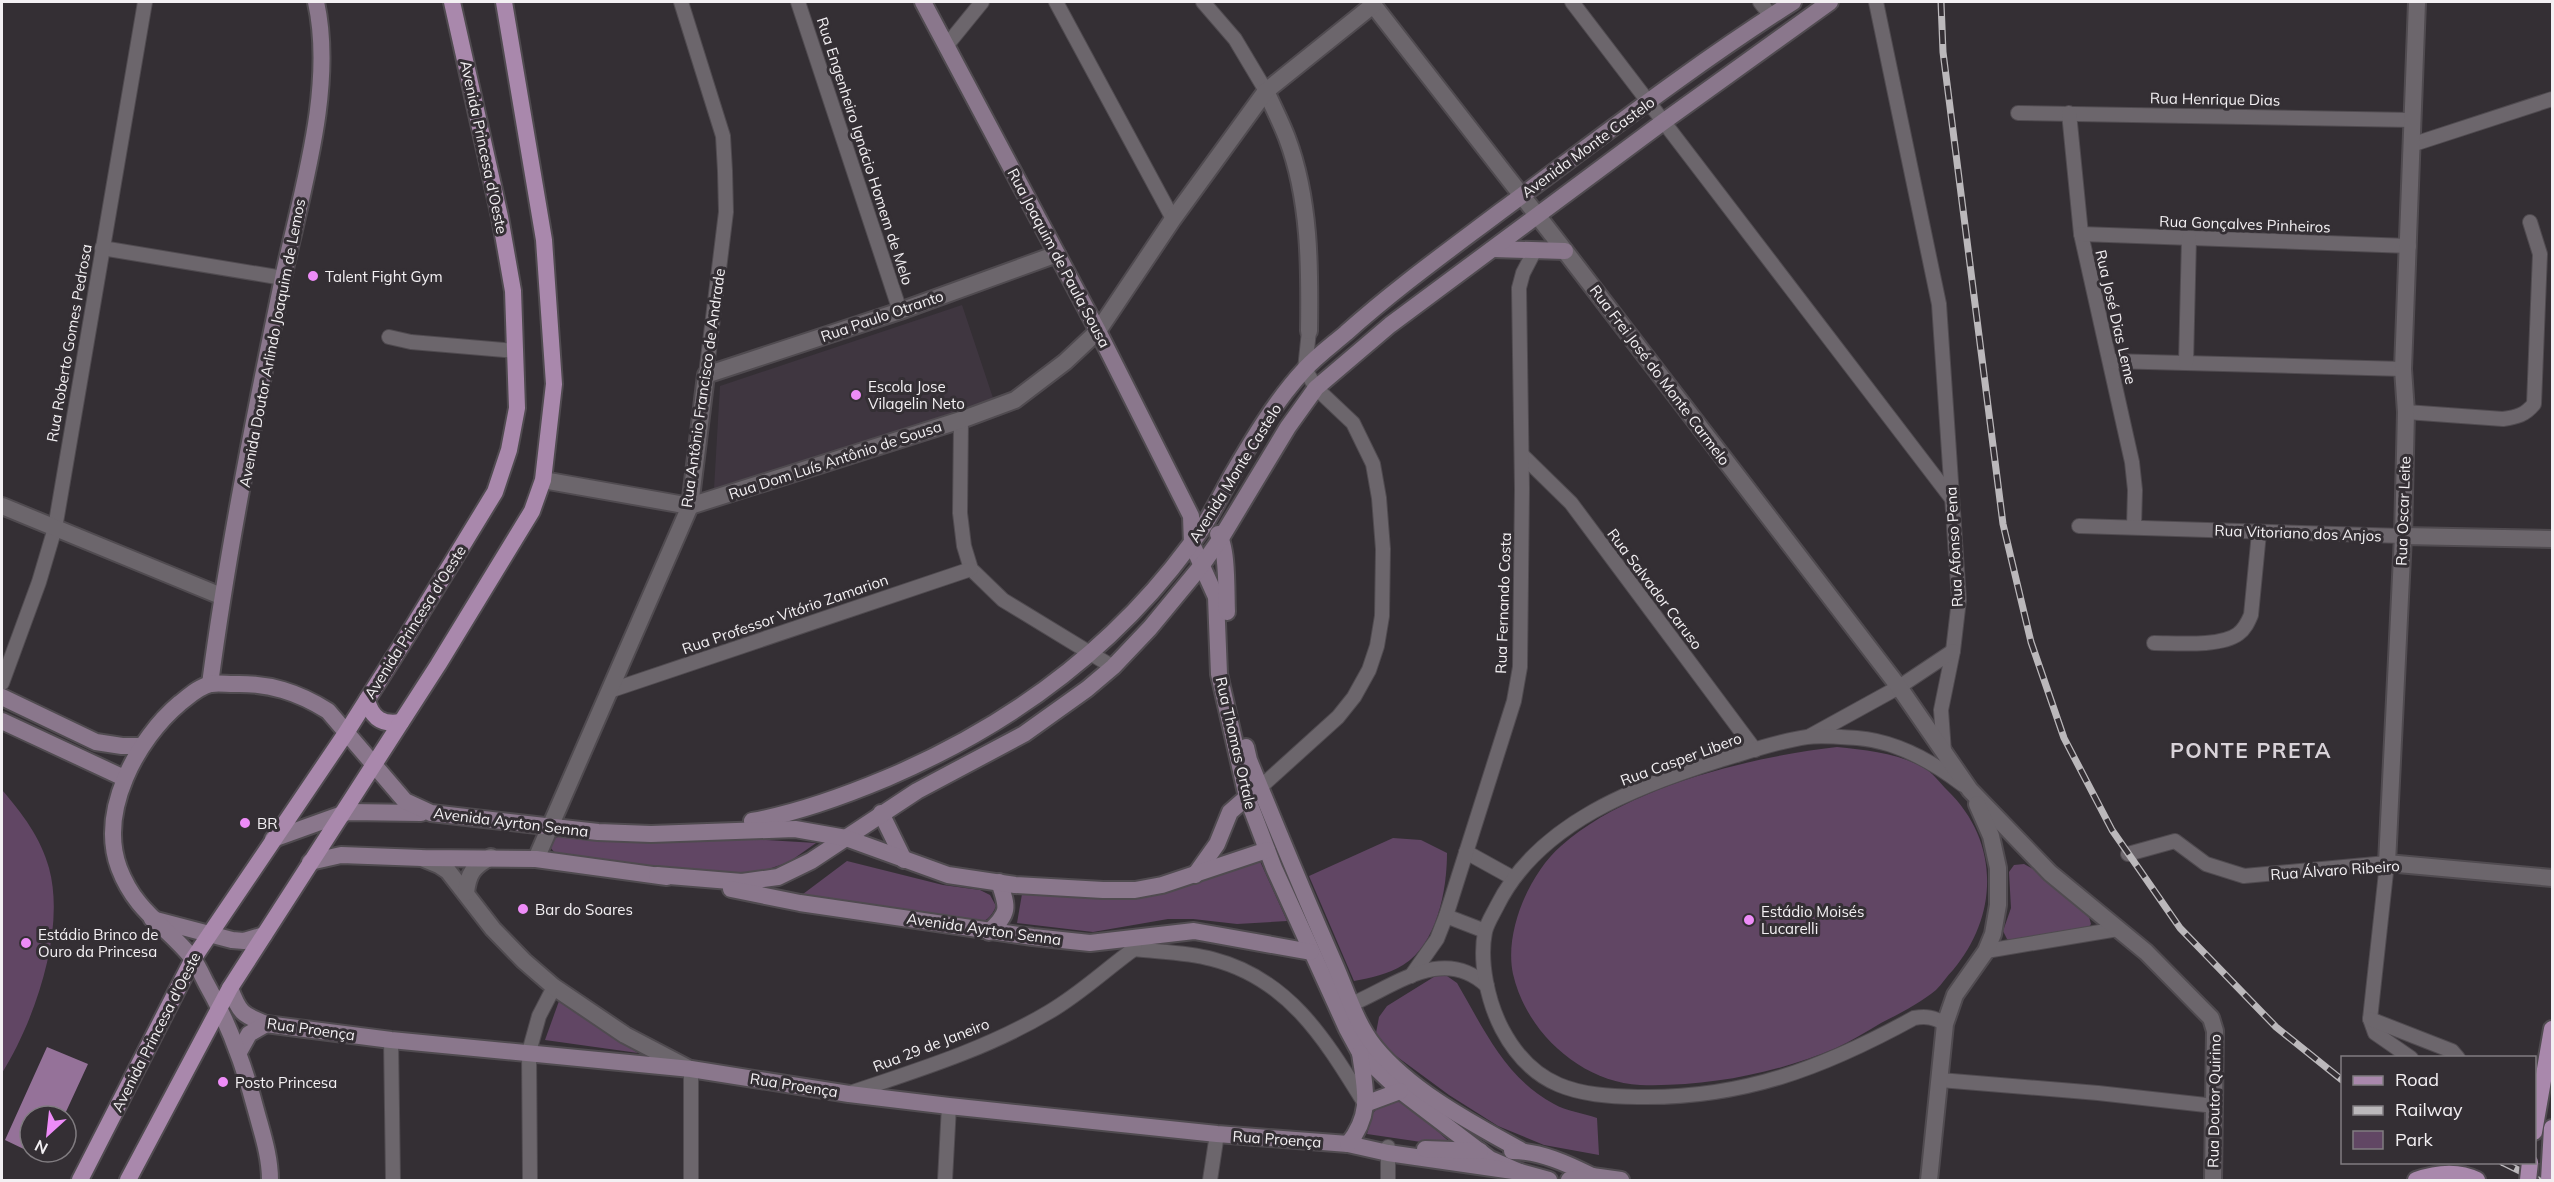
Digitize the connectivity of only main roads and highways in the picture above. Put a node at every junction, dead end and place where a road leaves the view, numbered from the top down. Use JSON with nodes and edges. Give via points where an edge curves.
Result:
{"nodes":[{"id":1,"x":316,"y":2,"type":"edge"},
{"id":2,"x":452,"y":2,"type":"edge"},
{"id":3,"x":504,"y":2,"type":"edge"},
{"id":4,"x":923,"y":2,"type":"edge"},
{"id":5,"x":1793,"y":2,"type":"edge"},
{"id":6,"x":1830,"y":2,"type":"edge"},
{"id":7,"x":1493,"y":249,"type":"junction"},
{"id":8,"x":1565,"y":251,"type":"road end"},
{"id":9,"x":1199,"y":518,"type":"junction"},
{"id":10,"x":1221,"y":538,"type":"junction"},
{"id":11,"x":1191,"y":544,"type":"junction"},
{"id":12,"x":1202,"y":565,"type":"junction"},
{"id":13,"x":210,"y":684,"type":"junction"},
{"id":14,"x":2,"y":697,"type":"edge"},
{"id":15,"x":367,"y":700,"type":"junction"},
{"id":16,"x":2,"y":721,"type":"edge"},
{"id":17,"x":401,"y":722,"type":"junction"},
{"id":18,"x":346,"y":733,"type":"junction"},
{"id":19,"x":141,"y":746,"type":"junction"},
{"id":20,"x":375,"y":764,"type":"junction"},
{"id":21,"x":124,"y":778,"type":"junction"},
{"id":22,"x":1254,"y":793,"type":"junction"},
{"id":23,"x":431,"y":813,"type":"junction"},
{"id":24,"x":881,"y":813,"type":"junction"},
{"id":25,"x":341,"y":814,"type":"junction"},
{"id":26,"x":702,"y":830,"type":"junction"},
{"id":27,"x":846,"y":838,"type":"junction"},
{"id":28,"x":273,"y":839,"type":"junction"},
{"id":29,"x":1267,"y":850,"type":"junction"},
{"id":30,"x":904,"y":860,"type":"junction"},
{"id":31,"x":310,"y":861,"type":"junction"},
{"id":32,"x":657,"y":875,"type":"junction"},
{"id":33,"x":1195,"y":875,"type":"junction"},
{"id":34,"x":999,"y":882,"type":"junction"},
{"id":35,"x":151,"y":919,"type":"junction"},
{"id":36,"x":989,"y":932,"type":"junction"},
{"id":37,"x":209,"y":933,"type":"junction"},
{"id":38,"x":264,"y":935,"type":"junction"},
{"id":39,"x":1311,"y":952,"type":"junction"},
{"id":40,"x":193,"y":959,"type":"junction"},
{"id":41,"x":230,"y":988,"type":"junction"},
{"id":42,"x":220,"y":1007,"type":"junction"},
{"id":43,"x":266,"y":1024,"type":"junction"},
{"id":44,"x":2553,"y":1029,"type":"edge"},
{"id":45,"x":239,"y":1052,"type":"junction"},
{"id":46,"x":1360,"y":1053,"type":"junction"},
{"id":47,"x":1400,"y":1091,"type":"junction"},
{"id":48,"x":1365,"y":1104,"type":"junction"},
{"id":49,"x":2536,"y":1126,"type":"edge"},
{"id":50,"x":2553,"y":1128,"type":"edge"},
{"id":51,"x":1348,"y":1144,"type":"junction"},
{"id":52,"x":1384,"y":1150,"type":"junction"},
{"id":53,"x":1480,"y":1151,"type":"junction"},
{"id":54,"x":1522,"y":1151,"type":"junction"},
{"id":55,"x":2530,"y":1164,"type":"edge"},
{"id":56,"x":1520,"y":1172,"type":"junction"},
{"id":57,"x":1592,"y":1176,"type":"junction"},
{"id":58,"x":80,"y":1180,"type":"edge"},
{"id":59,"x":128,"y":1180,"type":"edge"},
{"id":60,"x":270,"y":1180,"type":"edge"},
{"id":61,"x":1549,"y":1180,"type":"edge"},
{"id":62,"x":1569,"y":1180,"type":"edge"},
{"id":63,"x":1621,"y":1180,"type":"edge"},
{"id":64,"x":2416,"y":1180,"type":"edge"},
{"id":65,"x":2477,"y":1180,"type":"edge"},
{"id":66,"x":2528,"y":1180,"type":"edge"},
{"id":67,"x":2549,"y":1180,"type":"edge"}],
"edges":[{"from":1,"to":13,"type":"main road","name":"Avenida Doutor Arlindo Joaquim de Lemos","via":[[320,20],[320,83],[309,166],[283,278],[222,597]]},
{"from":2,"to":15,"type":"main road","name":"Avenida Princesa d'Oeste","via":[[513,291],[517,408],[495,492]]},
{"from":3,"to":17,"type":"main road","via":[[544,240],[554,384],[543,480],[532,511]]},
{"from":4,"to":9,"type":"main road","name":"Rua Joaquim de Paula Sousa"},
{"from":5,"to":9,"type":"main road","name":"Avenida Monte Castelo","via":[[1392,292],[1305,369]]},
{"from":6,"to":7,"type":"main road","name":"Avenida Monte Castelo"},
{"from":7,"to":8,"type":"main road"},
{"from":7,"to":10,"type":"main road","name":"Avenida Monte Castelo","via":[[1390,325],[1316,388]]},
{"from":9,"to":10,"type":"main road"},
{"from":9,"to":11,"type":"main road","name":"Avenida Monte Castelo"},
{"from":10,"to":12,"type":"main road","name":"Avenida Monte Castelo"},
{"from":10,"to":22,"type":"main road","name":"Rua Thomas Ortale","via":[[1230,677]]},
{"from":11,"to":12,"type":"main road","name":"Rua Thomas Ortale"},
{"from":11,"to":26,"type":"main road","name":"Avenida Monte Castelo","via":[[1147,599],[1091,653],[1000,722],[907,770],[821,803]]},
{"from":12,"to":22,"type":"main road","name":"Rua Thomas Ortale","via":[[1216,597],[1219,674]]},
{"from":12,"to":24,"type":"main road","name":"Avenida Monte Castelo","via":[[1150,628],[1088,689],[1024,734]]},
{"from":13,"to":18,"type":"main road","name":"Avenida Ayrton Senna","via":[[258,684],[295,693],[328,711]]},
{"from":13,"to":19,"type":"main road","via":[[190,694],[166,714]]},
{"from":14,"to":19,"type":"main road","via":[[96,742]]},
{"from":15,"to":17,"type":"main road","via":[[379,720]]},
{"from":15,"to":18,"type":"main road","name":"Avenida Princesa d'Oeste"},
{"from":16,"to":21,"type":"main road"},
{"from":17,"to":20,"type":"main road"},
{"from":18,"to":20,"type":"main road","name":"Avenida Ayrton Senna"},
{"from":18,"to":28,"type":"main road","name":"Avenida Princesa d'Oeste"},
{"from":19,"to":21,"type":"main road"},
{"from":20,"to":23,"type":"main road","name":"Avenida Ayrton Senna","via":[[405,801]]},
{"from":20,"to":25,"type":"main road"},
{"from":21,"to":35,"type":"main road","via":[[114,832],[118,866],[131,895]]},
{"from":22,"to":29,"type":"main road","name":"Rua Thomas Ortale"},
{"from":22,"to":33,"type":"main road","via":[[1230,812],[1217,844]]},
{"from":22,"to":54,"type":"main road","name":"Rua Thomas Ortale","via":[[1298,881],[1361,1025],[1375,1047],[1438,1101]]},
{"from":23,"to":25,"type":"main road"},
{"from":23,"to":26,"type":"main road","name":"Avenida Ayrton Senna","via":[[619,833]]},
{"from":24,"to":27,"type":"main road","name":"Avenida Monte Castelo"},
{"from":24,"to":30,"type":"main road"},
{"from":25,"to":28,"type":"main road"},
{"from":25,"to":31,"type":"main road"},
{"from":26,"to":27,"type":"main road","name":"Avenida Ayrton Senna","via":[[795,829]]},
{"from":27,"to":30,"type":"main road","name":"Avenida Ayrton Senna"},
{"from":27,"to":32,"type":"main road","name":"Avenida Ayrton Senna","via":[[810,861],[767,880],[742,882]]},
{"from":28,"to":37,"type":"main road","name":"Avenida Princesa d'Oeste"},
{"from":29,"to":33,"type":"main road","name":"Avenida Ayrton Senna"},
{"from":29,"to":39,"type":"main road","name":"Rua Thomas Ortale"},
{"from":30,"to":34,"type":"main road","name":"Avenida Ayrton Senna","via":[[948,875]]},
{"from":31,"to":32,"type":"main road","name":"Avenida Ayrton Senna","via":[[341,855],[491,857]]},
{"from":31,"to":38,"type":"main road"},
{"from":32,"to":36,"type":"main road","name":"Avenida Ayrton Senna","via":[[800,903]]},
{"from":33,"to":34,"type":"main road","name":"Avenida Ayrton Senna","via":[[1135,890]]},
{"from":34,"to":36,"type":"main road","via":[[1006,913]]},
{"from":35,"to":37,"type":"main road"},
{"from":35,"to":40,"type":"main road"},
{"from":36,"to":39,"type":"main road","name":"Avenida Ayrton Senna","via":[[1134,944],[1194,931]]},
{"from":37,"to":38,"type":"main road","via":[[244,941]]},
{"from":37,"to":40,"type":"main road","name":"Avenida Princesa d'Oeste"},
{"from":38,"to":41,"type":"main road"},
{"from":39,"to":46,"type":"main road","name":"Rua Thomas Ortale"},
{"from":40,"to":42,"type":"main road"},
{"from":40,"to":58,"type":"main road","name":"Avenida Princesa d'Oeste"},
{"from":41,"to":42,"type":"main road"},
{"from":41,"to":43,"type":"main road","name":"Rua Proença","via":[[241,1012]]},
{"from":42,"to":45,"type":"main road"},
{"from":42,"to":59,"type":"main road"},
{"from":43,"to":45,"type":"main road","via":[[249,1035]]},
{"from":43,"to":51,"type":"main road","name":"Rua Proença","via":[[691,1069],[949,1106]]},
{"from":44,"to":49,"type":"main road"},
{"from":45,"to":60,"type":"main road","via":[[267,1150]]},
{"from":46,"to":47,"type":"main road","name":"Rua Thomas Ortale"},
{"from":46,"to":48,"type":"main road"},
{"from":47,"to":48,"type":"main road"},
{"from":47,"to":53,"type":"main road","name":"Rua Thomas Ortale"},
{"from":48,"to":51,"type":"main road","via":[[1362,1126]]},
{"from":50,"to":67,"type":"main road"},
{"from":51,"to":52,"type":"main road","name":"Rua Proença"},
{"from":52,"to":53,"type":"main road","name":"Rua Proença"},
{"from":52,"to":56,"type":"main road","name":"Rua Proença"},
{"from":53,"to":54,"type":"main road","name":"Rua Proença"},
{"from":53,"to":56,"type":"main road","name":"Rua Proença"},
{"from":54,"to":57,"type":"main road","name":"Rua Proença","via":[[1566,1163]]},
{"from":55,"to":66,"type":"main road","bridge":true},
{"from":56,"to":61,"type":"main road","name":"Rua Proença"},
{"from":57,"to":62,"type":"main road","name":"Rua Proença"},
{"from":57,"to":63,"type":"main road","name":"Rua Proença"},
{"from":64,"to":65,"type":"main road","via":[[2448,1174]]}]}
